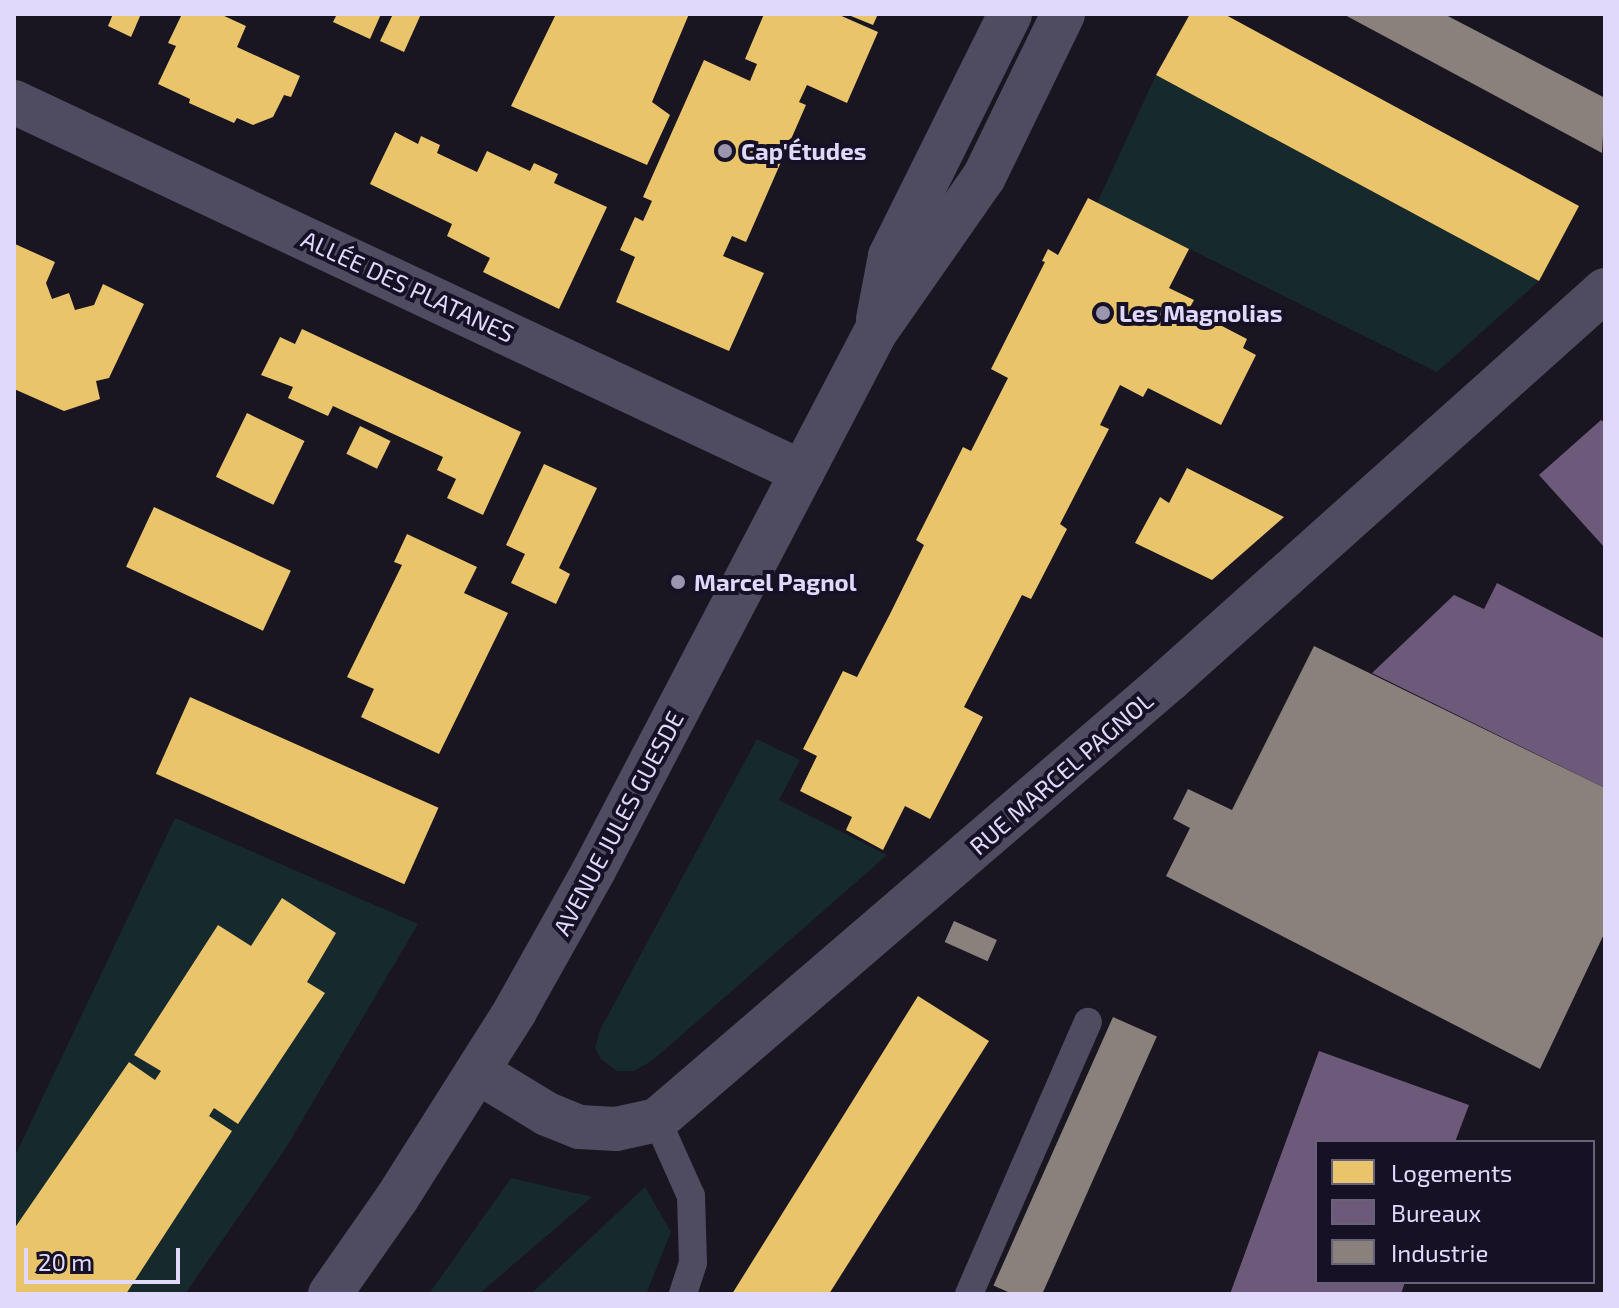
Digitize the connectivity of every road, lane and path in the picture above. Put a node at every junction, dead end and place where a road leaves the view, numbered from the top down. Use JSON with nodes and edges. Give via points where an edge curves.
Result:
{"nodes":[{"id":1,"x":1010,"y":14,"type":"edge"},
{"id":2,"x":1063,"y":14,"type":"edge"},
{"id":3,"x":14,"y":102,"type":"edge"},
{"id":4,"x":1605,"y":290,"type":"edge"},
{"id":5,"x":875,"y":333,"type":"junction"},
{"id":6,"x":802,"y":472,"type":"junction"},
{"id":7,"x":1088,"y":1022,"type":"dead end"},
{"id":8,"x":478,"y":1072,"type":"junction"},
{"id":9,"x":657,"y":1120,"type":"junction"},
{"id":10,"x":330,"y":1294,"type":"edge"},
{"id":11,"x":683,"y":1294,"type":"edge"},
{"id":12,"x":969,"y":1294,"type":"edge"}],
"edges":[{"from":1,"to":5,"type":"street","name":"AVENUE JULES GUESDE","via":[[890,256]]},
{"from":2,"to":5,"type":"street","name":"AVENUE JULES GUESDE","via":[[984,177]]},
{"from":3,"to":6,"type":"street","name":"ALLÉE DES PLATANES"},
{"from":4,"to":9,"type":"street","name":"RUE MARCEL PAGNOL","via":[[1169,680]]},
{"from":5,"to":6,"type":"street","name":"AVENUE JULES GUESDE"},
{"from":6,"to":8,"type":"street","name":"AVENUE JULES GUESDE","via":[[593,872]]},
{"from":7,"to":12,"type":"lane"},
{"from":8,"to":9,"type":"street","name":"RUE MARCEL PAGNOL","via":[[579,1127],[616,1129]]},
{"from":8,"to":10,"type":"street","name":"AVENUE JULES GUESDE"},
{"from":9,"to":11,"type":"lane","via":[[691,1196],[693,1263]]}]}
